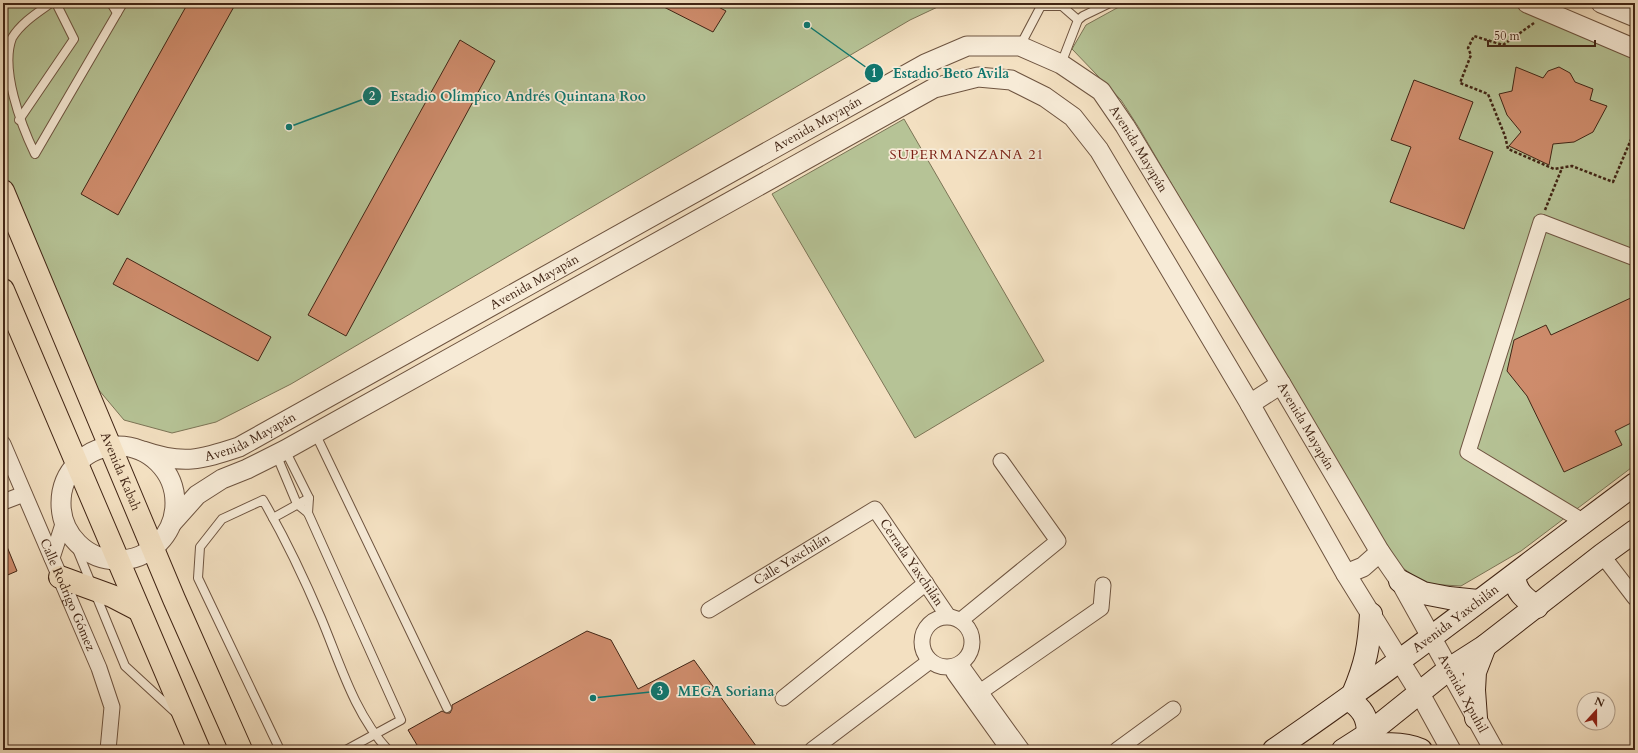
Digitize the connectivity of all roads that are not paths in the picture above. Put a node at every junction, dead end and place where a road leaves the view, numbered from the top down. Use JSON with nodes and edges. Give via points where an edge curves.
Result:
{"nodes":[{"id":1,"x":50,"y":3,"type":"edge"},
{"id":2,"x":56,"y":3,"type":"edge"},
{"id":3,"x":112,"y":3,"type":"edge"},
{"id":4,"x":123,"y":3,"type":"edge"},
{"id":5,"x":1110,"y":3,"type":"edge"},
{"id":6,"x":1601,"y":3,"type":"edge"},
{"id":7,"x":1040,"y":4,"type":"edge"},
{"id":8,"x":1063,"y":5,"type":"edge"},
{"id":9,"x":1538,"y":9,"type":"edge"},
{"id":10,"x":117,"y":13,"type":"junction"},
{"id":11,"x":1635,"y":17,"type":"edge"},
{"id":12,"x":1078,"y":20,"type":"junction"},
{"id":13,"x":1020,"y":46,"type":"junction"},
{"id":14,"x":1635,"y":49,"type":"edge"},
{"id":15,"x":1061,"y":64,"type":"junction"},
{"id":16,"x":19,"y":120,"type":"junction"},
{"id":17,"x":3,"y":192,"type":"edge"},
{"id":18,"x":576,"y":258,"type":"junction"},
{"id":19,"x":1635,"y":258,"type":"edge"},
{"id":20,"x":589,"y":280,"type":"junction"},
{"id":21,"x":3,"y":290,"type":"edge"},
{"id":22,"x":1281,"y":384,"type":"junction"},
{"id":23,"x":1250,"y":404,"type":"junction"},
{"id":24,"x":315,"y":432,"type":"junction"},
{"id":25,"x":3,"y":444,"type":"edge"},
{"id":26,"x":111,"y":446,"type":"junction"},
{"id":27,"x":143,"y":451,"type":"junction"},
{"id":28,"x":280,"y":452,"type":"junction"},
{"id":29,"x":212,"y":456,"type":"junction"},
{"id":30,"x":1001,"y":461,"type":"dead end"},
{"id":31,"x":78,"y":462,"type":"junction"},
{"id":32,"x":222,"y":479,"type":"junction"},
{"id":33,"x":1635,"y":484,"type":"edge"},
{"id":34,"x":24,"y":494,"type":"junction"},
{"id":35,"x":308,"y":498,"type":"junction"},
{"id":36,"x":3,"y":502,"type":"edge"},
{"id":37,"x":297,"y":504,"type":"junction"},
{"id":38,"x":875,"y":509,"type":"joint"},
{"id":39,"x":308,"y":513,"type":"junction"},
{"id":40,"x":273,"y":518,"type":"junction"},
{"id":41,"x":1584,"y":522,"type":"junction"},
{"id":42,"x":172,"y":523,"type":"junction"},
{"id":43,"x":68,"y":529,"type":"junction"},
{"id":44,"x":1635,"y":532,"type":"edge"},
{"id":45,"x":153,"y":549,"type":"junction"},
{"id":46,"x":1380,"y":552,"type":"junction"},
{"id":47,"x":1602,"y":555,"type":"junction"},
{"id":48,"x":52,"y":558,"type":"junction"},
{"id":49,"x":117,"y":560,"type":"junction"},
{"id":50,"x":1346,"y":574,"type":"junction"},
{"id":51,"x":1514,"y":576,"type":"junction"},
{"id":52,"x":60,"y":577,"type":"junction"},
{"id":53,"x":1400,"y":581,"type":"junction"},
{"id":54,"x":926,"y":583,"type":"junction"},
{"id":55,"x":1103,"y":585,"type":"dead end"},
{"id":56,"x":92,"y":588,"type":"junction"},
{"id":57,"x":1635,"y":598,"type":"edge"},
{"id":58,"x":1478,"y":600,"type":"junction"},
{"id":59,"x":1537,"y":607,"type":"junction"},
{"id":60,"x":139,"y":610,"type":"junction"},
{"id":61,"x":709,"y":610,"type":"dead end"},
{"id":62,"x":1371,"y":614,"type":"junction"},
{"id":63,"x":955,"y":618,"type":"junction"},
{"id":64,"x":1430,"y":637,"type":"junction"},
{"id":65,"x":1485,"y":646,"type":"junction"},
{"id":66,"x":1399,"y":659,"type":"junction"},
{"id":67,"x":930,"y":661,"type":"junction"},
{"id":68,"x":955,"y":666,"type":"junction"},
{"id":69,"x":1449,"y":669,"type":"junction"},
{"id":70,"x":980,"y":692,"type":"junction"},
{"id":71,"x":1419,"y":692,"type":"junction"},
{"id":72,"x":1350,"y":697,"type":"junction"},
{"id":73,"x":783,"y":698,"type":"dead end"},
{"id":74,"x":447,"y":708,"type":"dead end"},
{"id":75,"x":1174,"y":709,"type":"dead end"},
{"id":76,"x":1476,"y":718,"type":"junction"},
{"id":77,"x":188,"y":724,"type":"junction"},
{"id":78,"x":374,"y":734,"type":"junction"},
{"id":79,"x":1368,"y":734,"type":"junction"},
{"id":80,"x":108,"y":750,"type":"edge"},
{"id":81,"x":199,"y":750,"type":"edge"},
{"id":82,"x":241,"y":750,"type":"edge"},
{"id":83,"x":280,"y":750,"type":"edge"},
{"id":84,"x":346,"y":750,"type":"edge"},
{"id":85,"x":388,"y":750,"type":"edge"},
{"id":86,"x":812,"y":750,"type":"edge"},
{"id":87,"x":1009,"y":750,"type":"edge"},
{"id":88,"x":1022,"y":750,"type":"edge"},
{"id":89,"x":1117,"y":750,"type":"edge"},
{"id":90,"x":1274,"y":750,"type":"edge"},
{"id":91,"x":1343,"y":750,"type":"edge"},
{"id":92,"x":1350,"y":750,"type":"edge"},
{"id":93,"x":1422,"y":750,"type":"edge"},
{"id":94,"x":1451,"y":750,"type":"edge"},
{"id":95,"x":1494,"y":750,"type":"edge"}],
"edges":[{"from":1,"to":16,"type":"lane","via":[[26,21],[12,38],[5,54],[6,79]]},
{"from":2,"to":16,"type":"lane","via":[[74,39]]},
{"from":3,"to":10,"type":"lane"},
{"from":4,"to":10,"type":"lane"},
{"from":5,"to":12,"type":"lane"},
{"from":6,"to":11,"type":"street"},
{"from":7,"to":8,"type":"lane"},
{"from":7,"to":13,"type":"lane"},
{"from":8,"to":12,"type":"lane"},
{"from":9,"to":14,"type":"street"},
{"from":10,"to":16,"type":"lane","via":[[34,154]]},
{"from":12,"to":15,"type":"lane"},
{"from":13,"to":15,"type":"street","name":"Avenida Mayapán"},
{"from":13,"to":18,"type":"street","name":"Avenida Mayapán","via":[[967,46],[925,64]]},
{"from":15,"to":22,"type":"street","name":"Avenida Mayapán","via":[[1101,91],[1125,126]]},
{"from":17,"to":26,"type":"main road","name":"Avenida Kabah"},
{"from":18,"to":20,"type":"street"},
{"from":18,"to":29,"type":"street","name":"Avenida Mayapán","via":[[239,447]]},
{"from":19,"to":41,"type":"street","via":[[1541,222],[1468,452]]},
{"from":20,"to":23,"type":"street","name":"Avenida Mayapán","via":[[934,88],[978,77],[1011,80],[1045,97],[1073,117],[1099,150]]},
{"from":20,"to":24,"type":"street","name":"Avenida Mayapán"},
{"from":21,"to":31,"type":"main road"},
{"from":22,"to":23,"type":"street"},
{"from":22,"to":46,"type":"street","name":"Avenida Mayapán"},
{"from":23,"to":50,"type":"street","name":"Avenida Mayapán"},
{"from":24,"to":28,"type":"street","name":"Avenida Mayapán"},
{"from":24,"to":74,"type":"lane"},
{"from":25,"to":34,"type":"street","name":"Calle Rodrigo Gómez"},
{"from":26,"to":27,"type":"street","name":"Avenida Mayapán","via":[[127,446]]},
{"from":26,"to":31,"type":"street","via":[[94,451]]},
{"from":26,"to":45,"type":"main road","name":"Avenida Kabah"},
{"from":27,"to":29,"type":"street","name":"Avenida Mayapán","via":[[182,461]]},
{"from":27,"to":42,"type":"street","via":[[157,460],[168,474],[176,507]]},
{"from":28,"to":32,"type":"street","name":"Avenida Mayapán","via":[[247,470]]},
{"from":28,"to":35,"type":"lane"},
{"from":28,"to":37,"type":"lane"},
{"from":29,"to":32,"type":"street","via":[[214,471],[218,478]]},
{"from":30,"to":63,"type":"street","via":[[1058,541]]},
{"from":31,"to":43,"type":"street","via":[[68,475],[62,491],[61,510]]},
{"from":31,"to":49,"type":"main road"},
{"from":32,"to":42,"type":"street","name":"Avenida Mayapán","via":[[197,495]]},
{"from":33,"to":41,"type":"main road","name":"Avenida Yaxchilán"},
{"from":34,"to":36,"type":"street"},
{"from":34,"to":48,"type":"street","name":"Calle Rodrigo Gómez"},
{"from":35,"to":37,"type":"lane"},
{"from":35,"to":39,"type":"lane"},
{"from":37,"to":39,"type":"lane"},
{"from":37,"to":40,"type":"lane"},
{"from":38,"to":54,"type":"street","name":"Cerrada Yaxchilán"},
{"from":38,"to":61,"type":"street","name":"Calle Yaxchilán"},
{"from":39,"to":78,"type":"lane","via":[[401,720]]},
{"from":40,"to":78,"type":"lane","via":[[308,589],[356,701]]},
{"from":40,"to":83,"type":"lane","via":[[263,500],[222,519],[200,547],[198,578]]},
{"from":41,"to":51,"type":"main road","name":"Avenida Yaxchilán"},
{"from":42,"to":45,"type":"street"},
{"from":43,"to":48,"type":"street"},
{"from":43,"to":49,"type":"street","via":[[82,548],[96,556]]},
{"from":43,"to":56,"type":"lane"},
{"from":44,"to":47,"type":"main road"},
{"from":45,"to":49,"type":"street","via":[[130,559]]},
{"from":45,"to":82,"type":"main road","name":"Avenida Kabah"},
{"from":46,"to":50,"type":"street","via":[[1363,568]]},
{"from":46,"to":53,"type":"street","name":"Avenida Mayapán"},
{"from":47,"to":57,"type":"street"},
{"from":47,"to":59,"type":"main road"},
{"from":48,"to":52,"type":"street","name":"Calle Rodrigo Gómez"},
{"from":49,"to":60,"type":"main road"},
{"from":50,"to":62,"type":"street","name":"Avenida Mayapán"},
{"from":51,"to":58,"type":"main road","name":"Avenida Yaxchilán"},
{"from":51,"to":59,"type":"main road","via":[[1520,595]]},
{"from":52,"to":56,"type":"main road"},
{"from":52,"to":80,"type":"street","name":"Calle Rodrigo Gómez","via":[[99,668],[112,707]]},
{"from":53,"to":58,"type":"main road","via":[[1423,593]]},
{"from":53,"to":64,"type":"street","name":"Avenida Mayapán"},
{"from":54,"to":63,"type":"street","name":"Cerrada Yaxchilán"},
{"from":54,"to":73,"type":"street"},
{"from":55,"to":70,"type":"street","via":[[1101,608]]},
{"from":56,"to":60,"type":"main road"},
{"from":56,"to":77,"type":"lane","via":[[125,666]]},
{"from":58,"to":64,"type":"main road","name":"Avenida Yaxchilán"},
{"from":59,"to":65,"type":"main road"},
{"from":60,"to":77,"type":"main road"},
{"from":62,"to":66,"type":"street","name":"Avenida Mayapán"},
{"from":62,"to":72,"type":"main road","via":[[1369,644],[1364,666]]},
{"from":63,"to":67,"type":"street","via":[[936,618],[926,626],[921,638],[922,651]]},
{"from":63,"to":68,"type":"street","via":[[968,628],[972,637],[972,648],[968,657]]},
{"from":64,"to":66,"type":"main road","name":"Avenida Yaxchilán"},
{"from":64,"to":69,"type":"street","name":"Avenida Xpuhil"},
{"from":65,"to":69,"type":"main road"},
{"from":65,"to":76,"type":"main road","via":[[1475,672]]},
{"from":66,"to":71,"type":"street"},
{"from":66,"to":72,"type":"main road","name":"Avenida Yaxchilán"},
{"from":67,"to":68,"type":"street","via":[[939,666]]},
{"from":67,"to":86,"type":"street"},
{"from":68,"to":70,"type":"street"},
{"from":68,"to":87,"type":"street"},
{"from":69,"to":71,"type":"main road"},
{"from":69,"to":76,"type":"street","name":"Avenida Xpuhil"},
{"from":70,"to":88,"type":"street"},
{"from":71,"to":79,"type":"main road"},
{"from":71,"to":94,"type":"street"},
{"from":72,"to":79,"type":"main road","via":[[1364,713]]},
{"from":72,"to":90,"type":"main road","name":"Avenida Yaxchilán"},
{"from":75,"to":89,"type":"street"},
{"from":76,"to":95,"type":"street","name":"Avenida Xpuhil"},
{"from":77,"to":81,"type":"main road"},
{"from":78,"to":84,"type":"lane"},
{"from":78,"to":85,"type":"lane"},
{"from":79,"to":91,"type":"main road"},
{"from":92,"to":93,"type":"main road","via":[[1382,743],[1410,745]]}]}
